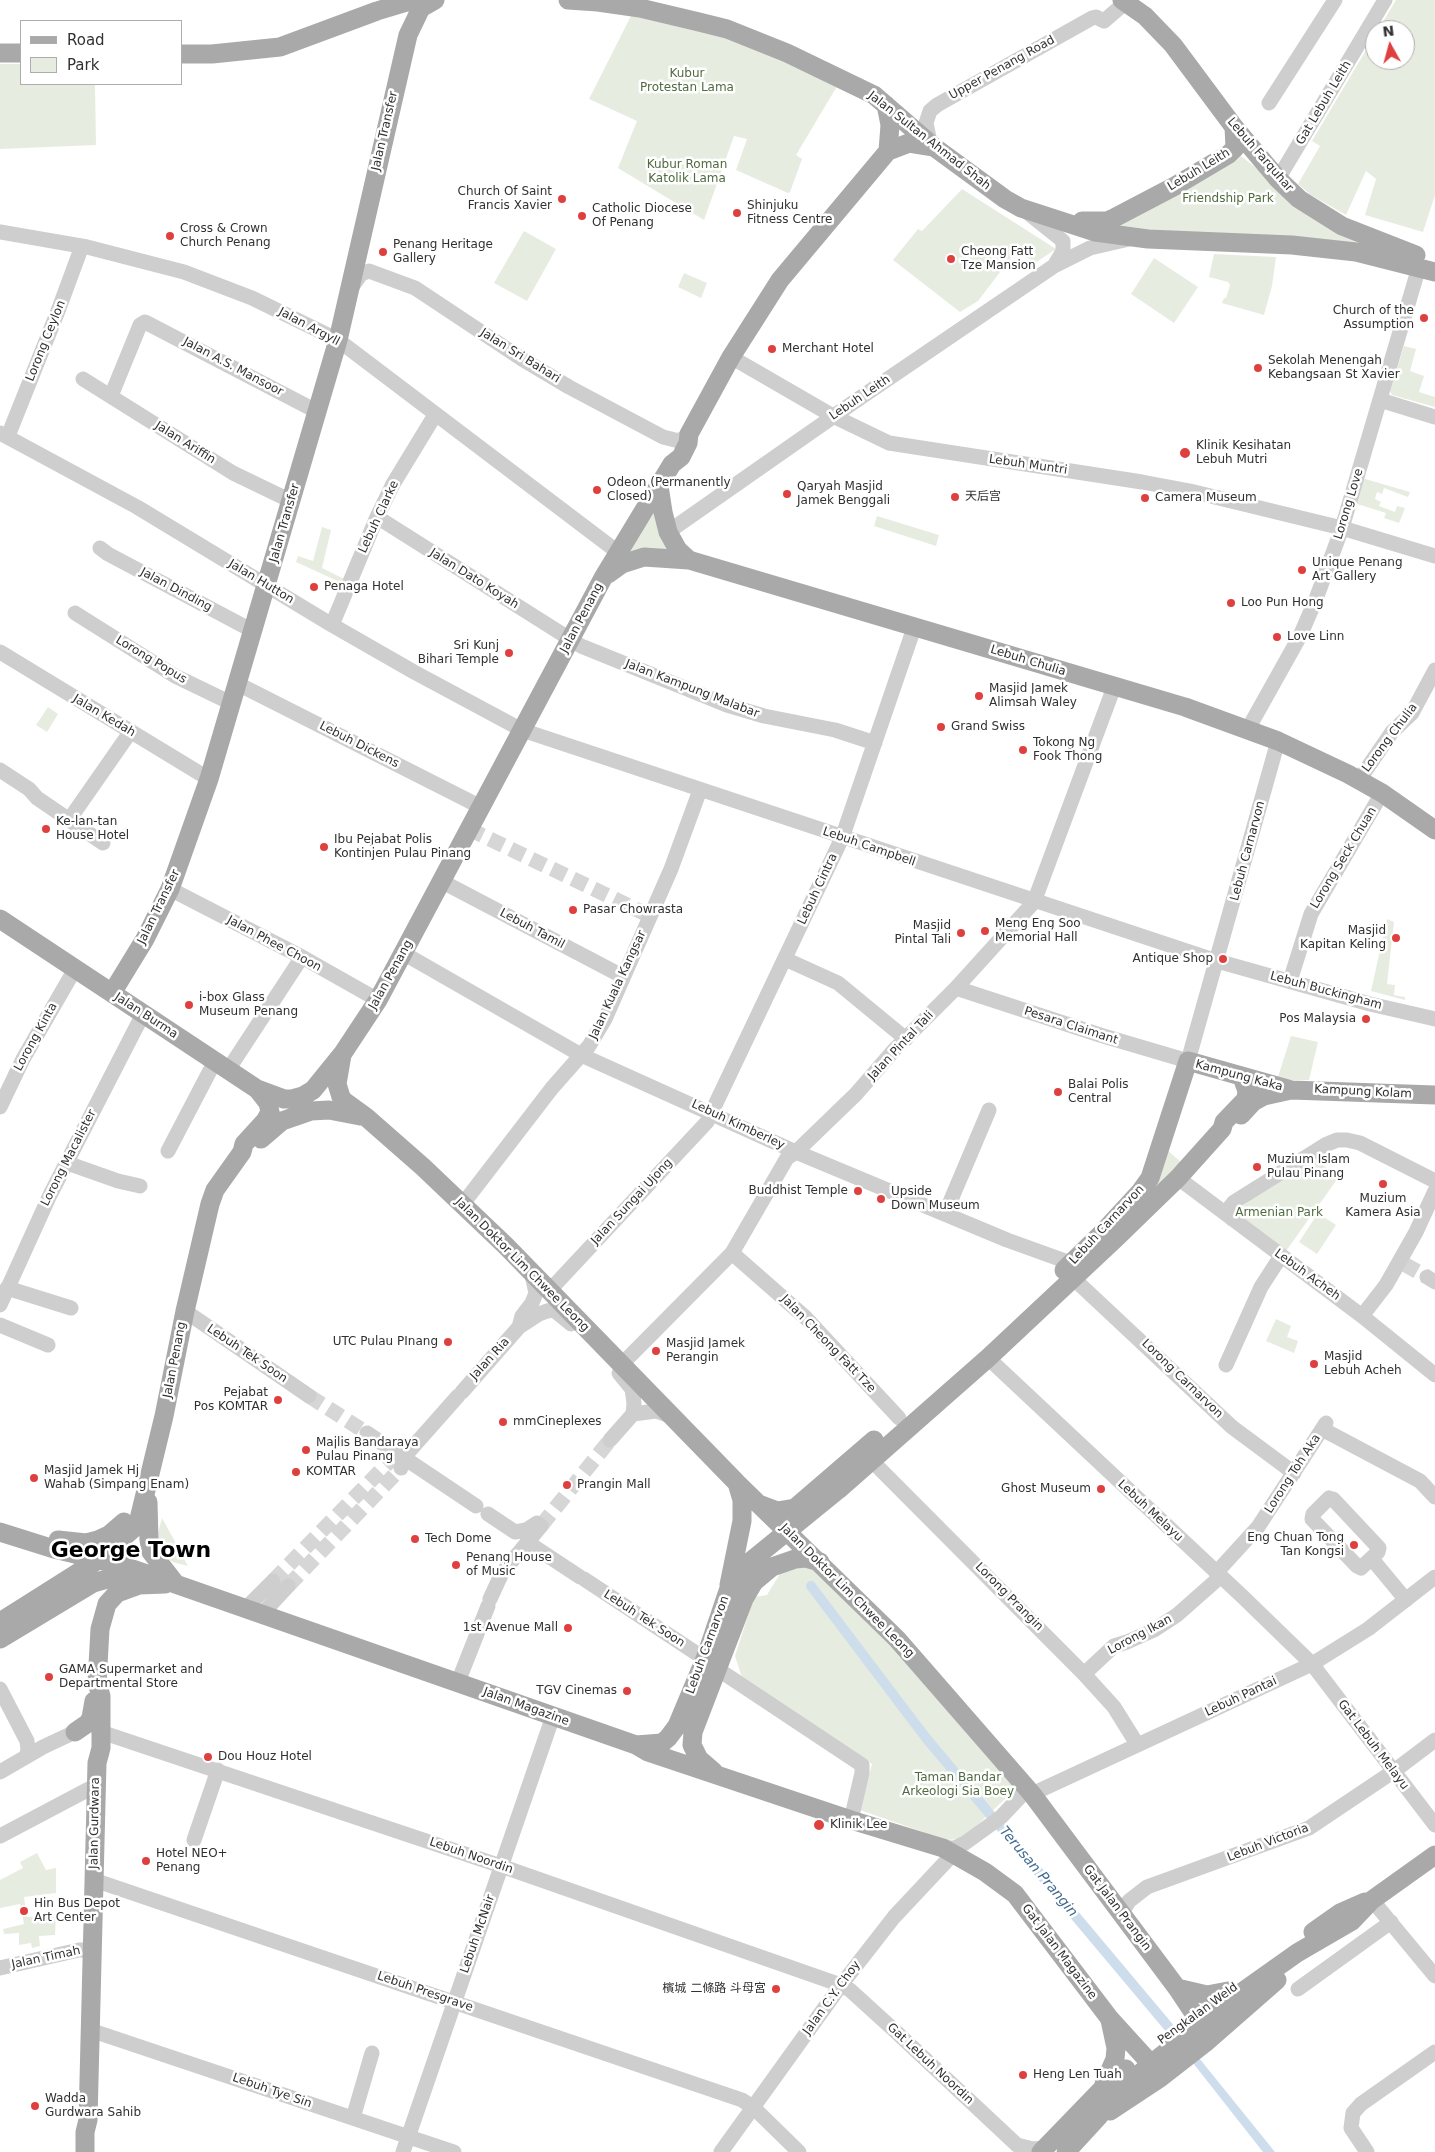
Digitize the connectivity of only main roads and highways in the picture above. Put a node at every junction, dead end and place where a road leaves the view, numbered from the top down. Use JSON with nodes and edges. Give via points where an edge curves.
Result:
{"nodes":[{"id":1,"x":423,"y":0,"type":"edge"},
{"id":2,"x":435,"y":0,"type":"edge"},
{"id":3,"x":568,"y":0,"type":"edge"},
{"id":4,"x":676,"y":0,"type":"edge"},
{"id":5,"x":1124,"y":1,"type":"edge"},
{"id":6,"x":383,"y":4,"type":"edge"},
{"id":7,"x":699,"y":22,"type":"junction"},
{"id":8,"x":408,"y":35,"type":"junction"},
{"id":9,"x":0,"y":45,"type":"edge"},
{"id":10,"x":20,"y":45,"type":"edge"},
{"id":11,"x":182,"y":46,"type":"edge"},
{"id":12,"x":0,"y":53,"type":"edge"},
{"id":13,"x":20,"y":53,"type":"edge"},
{"id":14,"x":182,"y":54,"type":"edge"},
{"id":15,"x":886,"y":105,"type":"junction"},
{"id":16,"x":1234,"y":127,"type":"junction"},
{"id":17,"x":932,"y":144,"type":"junction"},
{"id":18,"x":888,"y":151,"type":"junction"},
{"id":19,"x":1058,"y":220,"type":"junction"},
{"id":20,"x":1430,"y":267,"type":"edge"},
{"id":21,"x":659,"y":486,"type":"junction"},
{"id":22,"x":689,"y":560,"type":"junction"},
{"id":23,"x":603,"y":578,"type":"junction"},
{"id":24,"x":1435,"y":830,"type":"edge"},
{"id":25,"x":0,"y":919,"type":"edge"},
{"id":26,"x":112,"y":993,"type":"junction"},
{"id":27,"x":343,"y":1053,"type":"junction"},
{"id":28,"x":1188,"y":1061,"type":"joint"},
{"id":29,"x":1242,"y":1077,"type":"junction"},
{"id":30,"x":1435,"y":1087,"type":"edge"},
{"id":31,"x":257,"y":1088,"type":"junction"},
{"id":32,"x":1291,"y":1090,"type":"junction"},
{"id":33,"x":1394,"y":1092,"type":"junction"},
{"id":34,"x":1435,"y":1095,"type":"edge"},
{"id":35,"x":297,"y":1098,"type":"joint"},
{"id":36,"x":366,"y":1117,"type":"junction"},
{"id":37,"x":1222,"y":1129,"type":"junction"},
{"id":38,"x":242,"y":1152,"type":"junction"},
{"id":39,"x":1077,"y":1270,"type":"junction"},
{"id":40,"x":737,"y":1483,"type":"junction"},
{"id":41,"x":146,"y":1494,"type":"junction"},
{"id":42,"x":760,"y":1505,"type":"junction"},
{"id":43,"x":0,"y":1524,"type":"edge"},
{"id":44,"x":787,"y":1531,"type":"junction"},
{"id":45,"x":0,"y":1532,"type":"edge"},
{"id":46,"x":98,"y":1560,"type":"junction"},
{"id":47,"x":820,"y":1562,"type":"junction"},
{"id":48,"x":153,"y":1576,"type":"junction"},
{"id":49,"x":176,"y":1584,"type":"junction"},
{"id":50,"x":728,"y":1591,"type":"junction"},
{"id":51,"x":0,"y":1622,"type":"edge"},
{"id":52,"x":0,"y":1638,"type":"edge"},
{"id":53,"x":712,"y":1664,"type":"junction"},
{"id":54,"x":97,"y":1683,"type":"junction"},
{"id":55,"x":636,"y":1745,"type":"junction"},
{"id":56,"x":97,"y":1763,"type":"junction"},
{"id":57,"x":719,"y":1776,"type":"junction"},
{"id":58,"x":1032,"y":1794,"type":"joint"},
{"id":59,"x":949,"y":1851,"type":"joint"},
{"id":60,"x":1435,"y":1854,"type":"edge"},
{"id":61,"x":1372,"y":1900,"type":"junction"},
{"id":62,"x":1177,"y":1988,"type":"junction"},
{"id":63,"x":1228,"y":1991,"type":"junction"},
{"id":64,"x":1110,"y":2019,"type":"junction"},
{"id":65,"x":1194,"y":2027,"type":"junction"},
{"id":66,"x":1172,"y":2049,"type":"junction"},
{"id":67,"x":1147,"y":2059,"type":"junction"},
{"id":68,"x":1101,"y":2090,"type":"junction"},
{"id":69,"x":1099,"y":2116,"type":"junction"},
{"id":70,"x":88,"y":2120,"type":"junction"},
{"id":71,"x":1043,"y":2150,"type":"edge"},
{"id":72,"x":85,"y":2152,"type":"edge"},
{"id":73,"x":93,"y":2152,"type":"edge"},
{"id":74,"x":1066,"y":2152,"type":"edge"}],
"edges":[{"from":1,"to":6,"type":"main road"},
{"from":2,"to":8,"type":"main road","name":"Jalan Transfer","via":[[421,8]]},
{"from":3,"to":7,"type":"main road","name":"Jalan Sultan Ahmad Shah","via":[[640,8]]},
{"from":4,"to":7,"type":"main road","via":[[680,10]]},
{"from":5,"to":16,"type":"main road","name":"Lebuh Farquhar","via":[[1145,16],[1173,46]]},
{"from":6,"to":8,"type":"main road","via":[[402,16]]},
{"from":6,"to":11,"type":"main road","via":[[278,38]]},
{"from":6,"to":14,"type":"main road","via":[[280,47]]},
{"from":7,"to":15,"type":"main road","name":"Jalan Sultan Ahmad Shah","via":[[727,29],[794,56],[855,85]]},
{"from":8,"to":26,"type":"main road","name":"Jalan Transfer","via":[[338,340],[208,779],[170,889],[145,939]]},
{"from":9,"to":10,"type":"main road"},
{"from":12,"to":13,"type":"main road"},
{"from":15,"to":17,"type":"main road","name":"Jalan Sultan Ahmad Shah"},
{"from":15,"to":18,"type":"main road","via":[[890,125]]},
{"from":16,"to":19,"type":"main road","name":"Lebuh Leith","via":[[1236,144],[1233,151],[1175,186],[1107,221]]},
{"from":16,"to":20,"type":"main road","name":"Lebuh Farquhar","via":[[1299,199],[1342,226]]},
{"from":17,"to":18,"type":"main road","via":[[909,143]]},
{"from":17,"to":19,"type":"main road","name":"Jalan Sultan Ahmad Shah","via":[[990,189],[1021,208]]},
{"from":18,"to":21,"type":"main road","name":"Jalan Penang","via":[[787,270],[731,357],[688,435],[681,457],[672,464]]},
{"from":19,"to":20,"type":"main road","name":"Jalan Sultan Ahmad Shah","via":[[1095,232],[1134,238],[1292,245],[1356,252]]},
{"from":21,"to":22,"type":"main road","via":[[668,532],[678,550]]},
{"from":21,"to":23,"type":"main road","name":"Jalan Penang"},
{"from":22,"to":23,"type":"main road","name":"Lebuh Chulia","via":[[644,557],[622,564]]},
{"from":22,"to":24,"type":"main road","name":"Lebuh Chulia","via":[[1185,707],[1248,729],[1360,780]]},
{"from":23,"to":27,"type":"main road","name":"Jalan Penang","via":[[378,1000]]},
{"from":25,"to":26,"type":"main road","name":"Jalan Burma"},
{"from":26,"to":31,"type":"main road","name":"Jalan Burma"},
{"from":27,"to":35,"type":"main road","name":"Jalan Penang","via":[[314,1090]]},
{"from":27,"to":36,"type":"main road","name":"Jalan Doktor Lim Chwee Leong","via":[[338,1091],[344,1101]]},
{"from":28,"to":29,"type":"main road","name":"Kampung Kaka"},
{"from":28,"to":39,"type":"main road","name":"Lebuh Carnarvon","via":[[1150,1178]]},
{"from":29,"to":32,"type":"main road","name":"Kampung Kaka"},
{"from":29,"to":37,"type":"main road","name":"Lebuh Carnarvon","via":[[1246,1099],[1224,1122]]},
{"from":30,"to":33,"type":"main road"},
{"from":31,"to":35,"type":"main road","name":"Jalan Burma","via":[[284,1099]]},
{"from":31,"to":38,"type":"main road","name":"Jalan Penang","via":[[268,1103],[270,1112],[244,1144]]},
{"from":32,"to":33,"type":"main road","name":"Kampung Kolam"},
{"from":32,"to":37,"type":"main road","name":"Lebuh Carnarvon","via":[[1257,1099]]},
{"from":33,"to":34,"type":"main road","name":"Kampung Kolam"},
{"from":36,"to":38,"type":"main road","name":"Jalan Penang","via":[[329,1110],[296,1115],[282,1121],[251,1149]]},
{"from":36,"to":40,"type":"main road","name":"Jalan Doktor Lim Chwee Leong","via":[[531,1271]]},
{"from":37,"to":39,"type":"main road","name":"Lebuh Carnarvon","via":[[1178,1178]]},
{"from":38,"to":41,"type":"main road","name":"Jalan Penang","via":[[215,1190],[210,1204]]},
{"from":39,"to":42,"type":"main road","name":"Lebuh Carnarvon","via":[[794,1508],[777,1511]]},
{"from":39,"to":44,"type":"main road","name":"Lebuh Carnarvon","via":[[988,1358]]},
{"from":40,"to":42,"type":"main road","name":"Jalan Doktor Lim Chwee Leong"},
{"from":40,"to":50,"type":"main road","via":[[742,1500],[742,1521]]},
{"from":41,"to":43,"type":"main road","via":[[118,1528],[86,1543],[53,1539]]},
{"from":41,"to":46,"type":"main road","name":"Jalan Penang","via":[[139,1519],[132,1529]]},
{"from":41,"to":49,"type":"main road","via":[[152,1552]]},
{"from":42,"to":44,"type":"main road","name":"Jalan Doktor Lim Chwee Leong"},
{"from":44,"to":47,"type":"main road","name":"Jalan Doktor Lim Chwee Leong"},
{"from":44,"to":50,"type":"main road","name":"Lebuh Carnarvon","via":[[752,1560]]},
{"from":45,"to":46,"type":"main road","name":"Jalan Magazine"},
{"from":46,"to":48,"type":"main road","name":"Jalan Magazine"},
{"from":46,"to":51,"type":"main road","name":"Jalan Penang"},
{"from":47,"to":53,"type":"main road","name":"Lebuh Carnarvon","via":[[795,1559],[772,1567],[754,1582]]},
{"from":47,"to":58,"type":"main road","name":"Jalan Doktor Lim Chwee Leong","via":[[897,1639]]},
{"from":48,"to":49,"type":"main road","name":"Jalan Magazine"},
{"from":48,"to":52,"type":"main road","via":[[121,1575],[94,1583]]},
{"from":49,"to":54,"type":"main road","name":"Jalan Gurdwara","via":[[139,1585],[122,1590],[107,1604],[101,1624]]},
{"from":49,"to":55,"type":"main road","name":"Jalan Magazine"},
{"from":50,"to":53,"type":"main road","name":"Lebuh Carnarvon"},
{"from":53,"to":55,"type":"main road","name":"Lebuh Carnarvon","via":[[673,1733],[662,1742]]},
{"from":53,"to":57,"type":"main road","name":"Lebuh Carnarvon","via":[[692,1745],[699,1759]]},
{"from":54,"to":56,"type":"main road","name":"Jalan Gurdwara","via":[[101,1732]]},
{"from":54,"to":56,"type":"main road","via":[[91,1718],[75,1732],[92,1740]]},
{"from":55,"to":57,"type":"main road","name":"Jalan Magazine"},
{"from":56,"to":70,"type":"main road","name":"Jalan Gurdwara"},
{"from":57,"to":59,"type":"main road","name":"Jalan Magazine"},
{"from":58,"to":62,"type":"main road","name":"Gat Jalan Prangin"},
{"from":59,"to":64,"type":"main road","name":"Gat Jalan Magazine","via":[[1015,1894]]},
{"from":60,"to":61,"type":"main road","name":"Pengkalan Weld"},
{"from":61,"to":63,"type":"main road","name":"Pengkalan Weld","via":[[1340,1913]]},
{"from":61,"to":65,"type":"main road","name":"Pengkalan Weld","via":[[1352,1921],[1298,1954]]},
{"from":62,"to":63,"type":"main road","via":[[1207,1995]]},
{"from":62,"to":65,"type":"main road","name":"Gat Jalan Prangin"},
{"from":63,"to":65,"type":"main road","name":"Pengkalan Weld"},
{"from":64,"to":67,"type":"main road","name":"Gat Jalan Magazine"},
{"from":64,"to":68,"type":"main road","via":[[1115,2059]]},
{"from":65,"to":66,"type":"main road","name":"Pengkalan Weld"},
{"from":65,"to":66,"type":"main road","name":"Pengkalan Weld"},
{"from":66,"to":67,"type":"main road","name":"Pengkalan Weld"},
{"from":66,"to":69,"type":"main road","name":"Pengkalan Weld","via":[[1124,2103]]},
{"from":67,"to":68,"type":"main road","name":"Pengkalan Weld"},
{"from":67,"to":69,"type":"main road","name":"Pengkalan Weld"},
{"from":68,"to":71,"type":"main road","name":"Pengkalan Weld"},
{"from":69,"to":74,"type":"main road","name":"Pengkalan Weld"},
{"from":70,"to":72,"type":"main road","name":"Jalan Gurdwara"},
{"from":70,"to":73,"type":"main road","name":"Jalan Gurdwara"}]}
